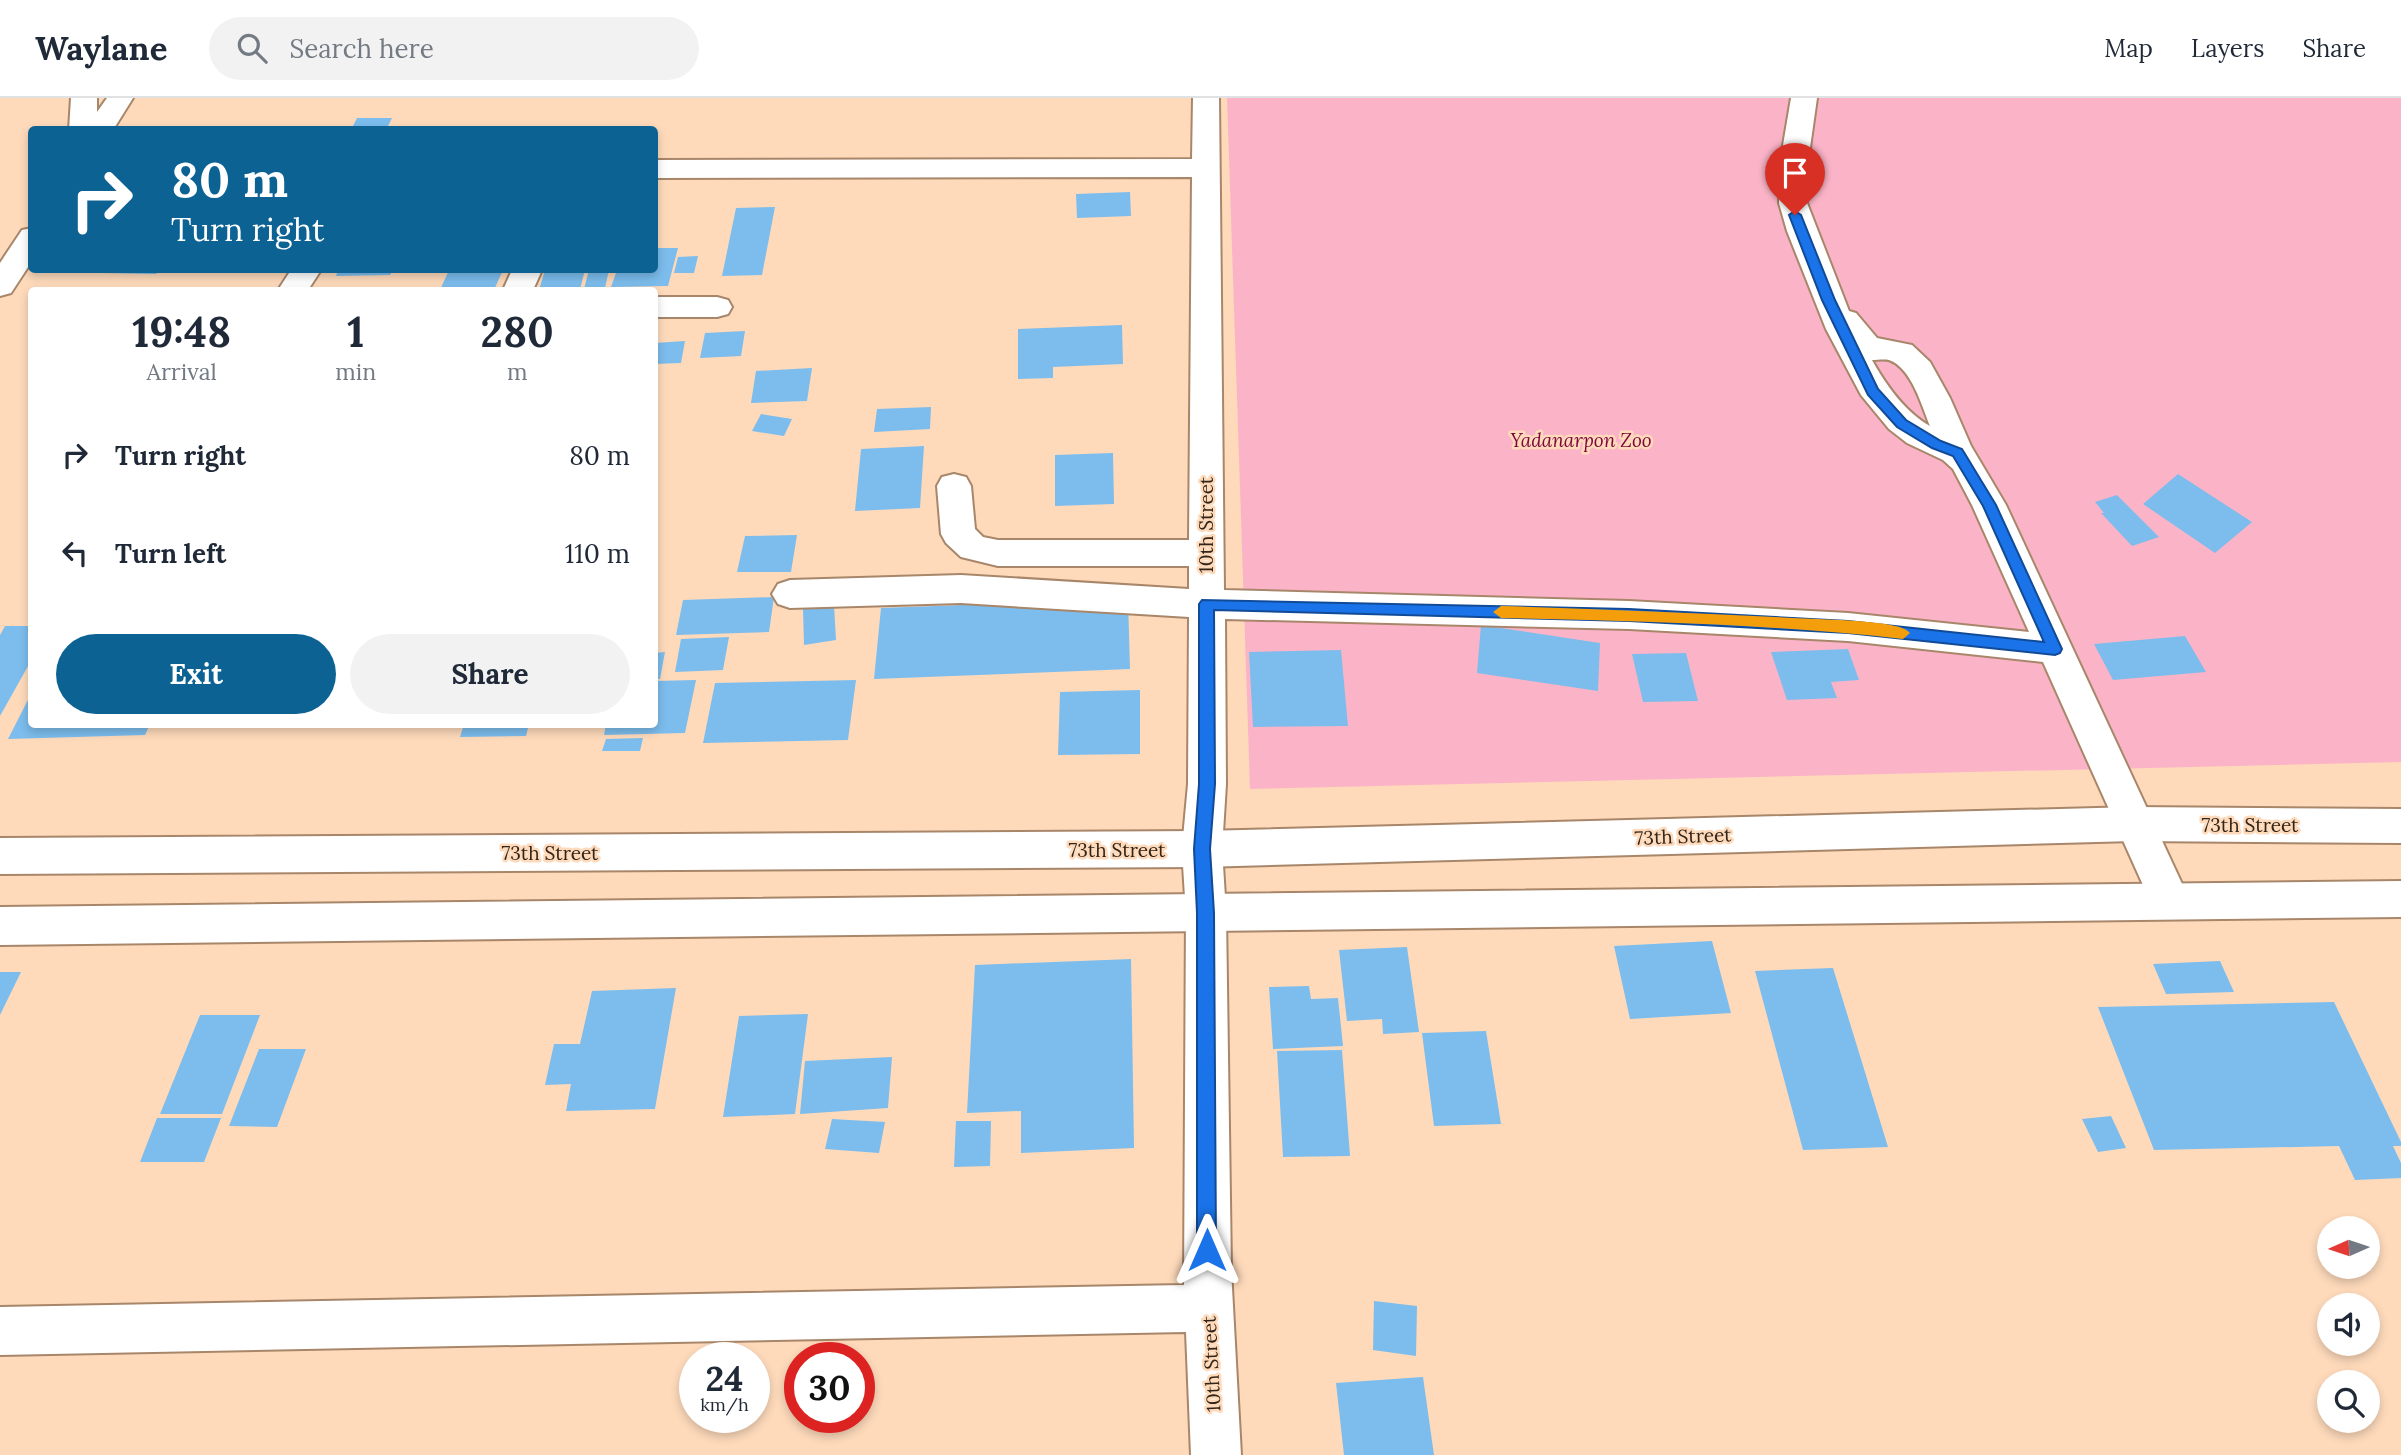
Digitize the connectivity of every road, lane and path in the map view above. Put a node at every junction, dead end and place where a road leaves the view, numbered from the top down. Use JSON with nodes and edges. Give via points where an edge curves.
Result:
{"nodes":[{"id":1,"x":84,"y":98,"type":"edge"},
{"id":2,"x":120,"y":98,"type":"edge"},
{"id":3,"x":1206,"y":98,"type":"edge"},
{"id":4,"x":1804,"y":98,"type":"edge"},
{"id":5,"x":83,"y":126,"type":"edge"},
{"id":6,"x":102,"y":126,"type":"edge"},
{"id":7,"x":1205,"y":168,"type":"junction"},
{"id":8,"x":658,"y":169,"type":"edge"},
{"id":9,"x":28,"y":243,"type":"edge"},
{"id":10,"x":0,"y":286,"type":"edge"},
{"id":11,"x":1829,"y":300,"type":"junction"},
{"id":12,"x":658,"y":307,"type":"edge"},
{"id":13,"x":717,"y":307,"type":"dead end"},
{"id":14,"x":1957,"y":452,"type":"junction"},
{"id":15,"x":954,"y":486,"type":"dead end"},
{"id":16,"x":1206,"y":553,"type":"junction"},
{"id":17,"x":790,"y":594,"type":"dead end"},
{"id":18,"x":1207,"y":604,"type":"junction"},
{"id":19,"x":2055,"y":649,"type":"junction"},
{"id":20,"x":2134,"y":824,"type":"junction"},
{"id":21,"x":2401,"y":826,"type":"edge"},
{"id":22,"x":1202,"y":849,"type":"junction"},
{"id":23,"x":0,"y":856,"type":"edge"},
{"id":24,"x":2401,"y":899,"type":"edge"},
{"id":25,"x":2170,"y":901,"type":"junction"},
{"id":26,"x":1206,"y":913,"type":"junction"},
{"id":27,"x":0,"y":926,"type":"edge"},
{"id":28,"x":1208,"y":1308,"type":"junction"},
{"id":29,"x":0,"y":1331,"type":"edge"},
{"id":30,"x":1216,"y":1455,"type":"edge"}],
"edges":[{"from":1,"to":5,"type":"street"},
{"from":2,"to":6,"type":"street"},
{"from":3,"to":7,"type":"street","name":"10th Street"},
{"from":4,"to":11,"type":"street","via":[[1792,192],[1795,215]]},
{"from":7,"to":8,"type":"street"},
{"from":7,"to":16,"type":"street","name":"10th Street"},
{"from":9,"to":10,"type":"street"},
{"from":11,"to":14,"type":"street","via":[[1873,392],[1902,424]]},
{"from":11,"to":14,"type":"street","via":[[1869,349],[1899,351],[1910,358]]},
{"from":12,"to":13,"type":"street"},
{"from":14,"to":19,"type":"street","via":[[1989,505]]},
{"from":15,"to":16,"type":"street","via":[[958,534],[973,548],[998,553]]},
{"from":16,"to":18,"type":"street","name":"10th Street"},
{"from":17,"to":18,"type":"street","via":[[961,589]]},
{"from":18,"to":19,"type":"street","via":[[1629,615],[1848,627]]},
{"from":18,"to":22,"type":"street","name":"10th Street","via":[[1207,784]]},
{"from":19,"to":20,"type":"street"},
{"from":20,"to":21,"type":"street","name":"73th Street"},
{"from":20,"to":22,"type":"street","name":"73th Street"},
{"from":20,"to":25,"type":"street"},
{"from":22,"to":23,"type":"street","name":"73th Street"},
{"from":22,"to":26,"type":"street","name":"10th Street"},
{"from":24,"to":25,"type":"street"},
{"from":25,"to":26,"type":"street"},
{"from":26,"to":27,"type":"street"},
{"from":26,"to":28,"type":"street","name":"10th Street"},
{"from":28,"to":29,"type":"street"},
{"from":28,"to":30,"type":"street","name":"10th Street"}]}
